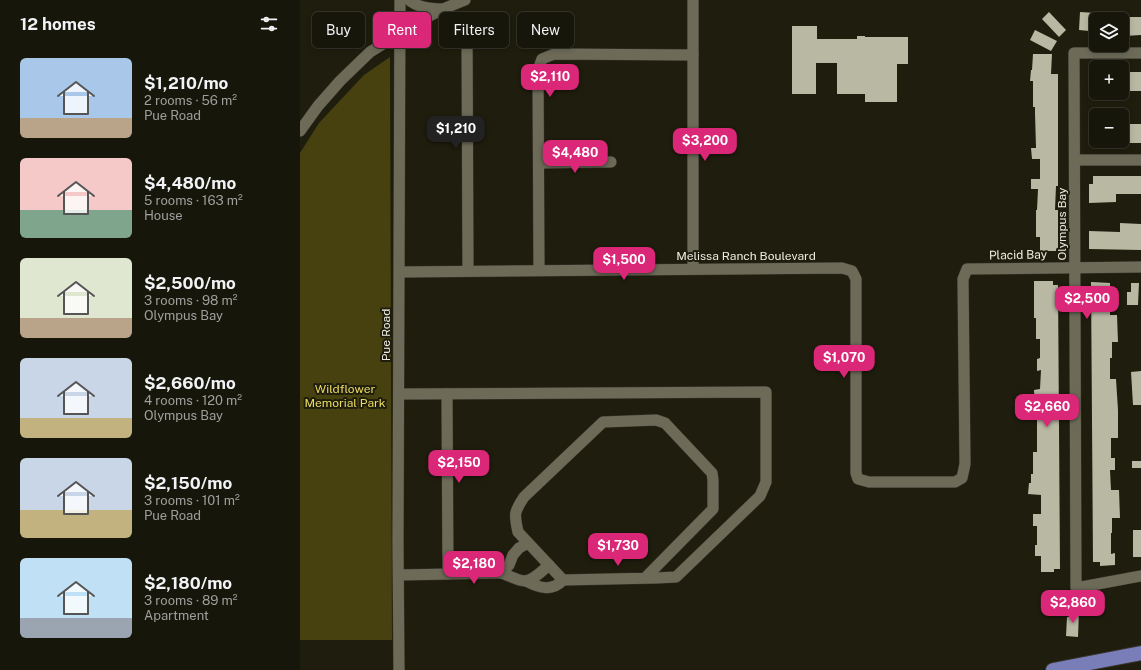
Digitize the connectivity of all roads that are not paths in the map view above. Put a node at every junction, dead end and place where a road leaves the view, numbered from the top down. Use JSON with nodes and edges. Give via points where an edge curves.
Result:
{"nodes":[{"id":1,"x":400,"y":0,"type":"edge"},
{"id":2,"x":409,"y":0,"type":"edge"},
{"id":3,"x":465,"y":0,"type":"edge"},
{"id":4,"x":693,"y":0,"type":"edge"},
{"id":5,"x":443,"y":9,"type":"junction"},
{"id":6,"x":400,"y":12,"type":"edge"},
{"id":7,"x":431,"y":15,"type":"edge"},
{"id":8,"x":377,"y":48,"type":"edge"},
{"id":9,"x":401,"y":48,"type":"edge"},
{"id":10,"x":467,"y":48,"type":"edge"},
{"id":11,"x":1141,"y":53,"type":"edge"},
{"id":12,"x":693,"y":55,"type":"junction"},
{"id":13,"x":300,"y":131,"type":"edge"},
{"id":14,"x":1075,"y":160,"type":"junction"},
{"id":15,"x":1141,"y":160,"type":"edge"},
{"id":16,"x":611,"y":162,"type":"dead end"},
{"id":17,"x":539,"y":163,"type":"junction"},
{"id":18,"x":1075,"y":267,"type":"junction"},
{"id":19,"x":1141,"y":267,"type":"edge"},
{"id":20,"x":693,"y":269,"type":"junction"},
{"id":21,"x":539,"y":270,"type":"junction"},
{"id":22,"x":468,"y":271,"type":"junction"},
{"id":23,"x":400,"y":272,"type":"junction"},
{"id":24,"x":399,"y":394,"type":"junction"},
{"id":25,"x":447,"y":394,"type":"junction"},
{"id":26,"x":858,"y":479,"type":"joint"},
{"id":27,"x":528,"y":543,"type":"junction"},
{"id":28,"x":549,"y":565,"type":"junction"},
{"id":29,"x":501,"y":573,"type":"junction"},
{"id":30,"x":448,"y":574,"type":"junction"},
{"id":31,"x":399,"y":575,"type":"junction"},
{"id":32,"x":1141,"y":576,"type":"edge"},
{"id":33,"x":645,"y":578,"type":"junction"},
{"id":34,"x":563,"y":580,"type":"junction"},
{"id":35,"x":526,"y":581,"type":"junction"},
{"id":36,"x":1141,"y":653,"type":"edge"},
{"id":37,"x":399,"y":670,"type":"edge"},
{"id":38,"x":1053,"y":670,"type":"edge"}],
"edges":[{"from":1,"to":6,"type":"street","name":"Pue Road"},
{"from":2,"to":5,"type":"street","via":[[423,7]]},
{"from":3,"to":5,"type":"street"},
{"from":4,"to":12,"type":"street"},
{"from":5,"to":7,"type":"street"},
{"from":8,"to":13,"type":"street","via":[[340,81]]},
{"from":9,"to":23,"type":"street","name":"Pue Road"},
{"from":10,"to":22,"type":"street"},
{"from":11,"to":14,"type":"street","name":"Olympus Bay","via":[[1074,53]]},
{"from":12,"to":17,"type":"street","via":[[554,54],[542,59],[538,70]]},
{"from":12,"to":20,"type":"street"},
{"from":14,"to":15,"type":"street"},
{"from":14,"to":18,"type":"street","name":"Olympus Bay"},
{"from":16,"to":17,"type":"street"},
{"from":17,"to":21,"type":"street"},
{"from":18,"to":19,"type":"street","name":"Placid Bay"},
{"from":18,"to":26,"type":"street","name":"Placid Bay","via":[[967,269],[963,279],[965,464],[962,478],[955,482],[869,482]]},
{"from":18,"to":32,"type":"street","name":"Olympus Bay","via":[[1076,588]]},
{"from":20,"to":21,"type":"street","name":"Melissa Ranch Boulevard"},
{"from":20,"to":26,"type":"street","name":"Melissa Ranch Boulevard","via":[[842,268],[852,271],[856,279]]},
{"from":21,"to":22,"type":"street","name":"Melissa Ranch Boulevard"},
{"from":22,"to":23,"type":"street","name":"Melissa Ranch Boulevard"},
{"from":23,"to":24,"type":"street","name":"Pue Road"},
{"from":24,"to":25,"type":"street"},
{"from":24,"to":31,"type":"street","name":"Pue Road"},
{"from":25,"to":30,"type":"street"},
{"from":25,"to":33,"type":"street","via":[[766,392],[766,482],[760,496],[676,577]]},
{"from":27,"to":28,"type":"street"},
{"from":27,"to":29,"type":"street","via":[[513,554]]},
{"from":27,"to":33,"type":"street","via":[[518,532],[515,521],[516,509],[524,497],[603,422],[656,420],[665,423],[712,473],[713,509]]},
{"from":28,"to":34,"type":"street"},
{"from":28,"to":35,"type":"street"},
{"from":29,"to":30,"type":"street"},
{"from":29,"to":35,"type":"street"},
{"from":30,"to":31,"type":"street"},
{"from":31,"to":37,"type":"street","name":"Pue Road"},
{"from":33,"to":34,"type":"street"},
{"from":34,"to":35,"type":"street","via":[[558,585],[548,588],[537,587]]},
{"from":36,"to":38,"type":"main road"}]}
